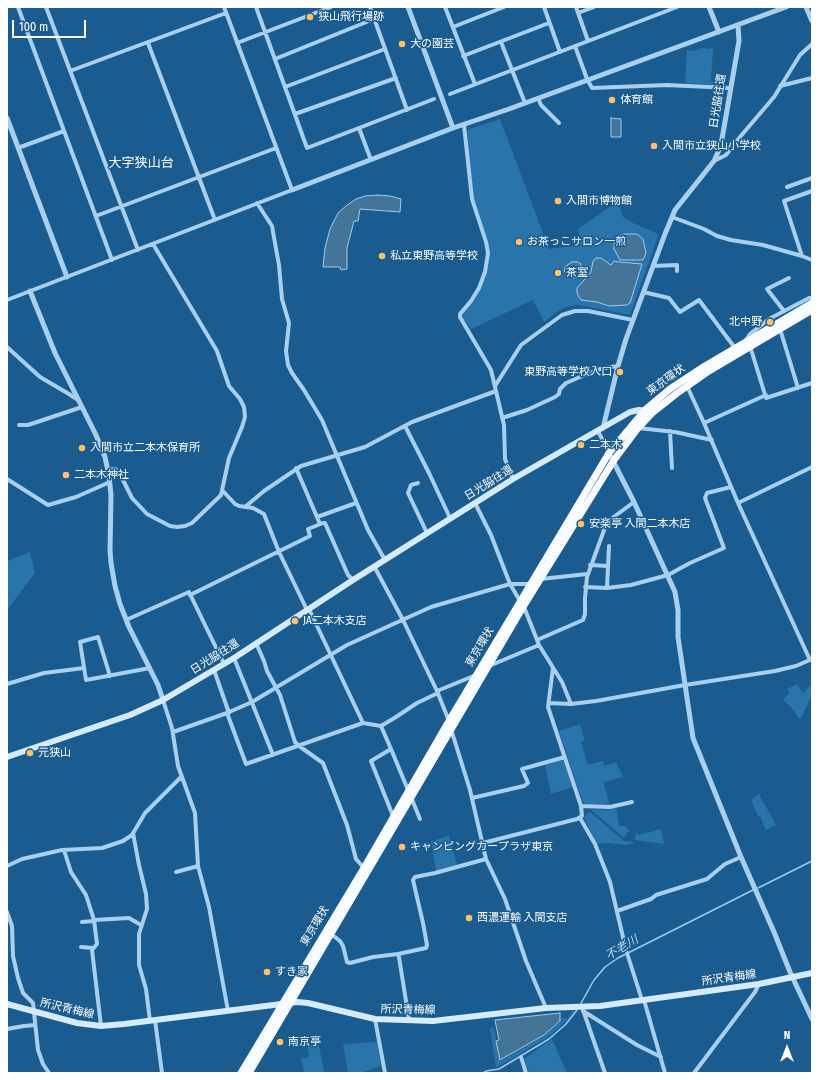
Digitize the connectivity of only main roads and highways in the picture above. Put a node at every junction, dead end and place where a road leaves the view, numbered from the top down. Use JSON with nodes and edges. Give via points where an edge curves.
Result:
{"nodes":[{"id":1,"x":812,"y":303,"type":"edge"},
{"id":2,"x":812,"y":310,"type":"edge"},
{"id":3,"x":748,"y":344,"type":"junction"},
{"id":4,"x":645,"y":410,"type":"junction"},
{"id":5,"x":652,"y":413,"type":"junction"},
{"id":6,"x":522,"y":604,"type":"junction"},
{"id":7,"x":7,"y":757,"type":"edge"},
{"id":8,"x":410,"y":794,"type":"junction"},
{"id":9,"x":812,"y":973,"type":"edge"},
{"id":10,"x":291,"y":1003,"type":"junction"},
{"id":11,"x":7,"y":1004,"type":"edge"},
{"id":12,"x":282,"y":1004,"type":"junction"},
{"id":13,"x":241,"y":1073,"type":"edge"},
{"id":14,"x":249,"y":1073,"type":"edge"}],
"edges":[{"from":1,"to":3,"type":"highway","name":"東京環状"},
{"from":2,"to":3,"type":"highway","name":"東京環状"},
{"from":3,"to":4,"type":"highway","name":"東京環状","via":[[735,348],[683,380]]},
{"from":3,"to":5,"type":"highway","name":"東京環状"},
{"from":4,"to":5,"type":"main road"},
{"from":4,"to":6,"type":"highway","name":"東京環状","via":[[609,453],[530,584]]},
{"from":4,"to":7,"type":"main road","name":"日光脇往還","via":[[630,412],[513,479],[234,658],[163,700],[130,715]]},
{"from":5,"to":6,"type":"highway","name":"東京環状","via":[[614,460],[541,579]]},
{"from":6,"to":8,"type":"highway","name":"東京環状","via":[[451,731]]},
{"from":6,"to":8,"type":"highway","name":"東京環状","via":[[476,675]]},
{"from":8,"to":10,"type":"highway","name":"東京環状"},
{"from":8,"to":12,"type":"highway","name":"東京環状","via":[[393,816]]},
{"from":9,"to":10,"type":"main road","name":"所沢青梅線","via":[[759,984],[580,1009],[546,1008],[433,1021],[375,1019],[308,1003]]},
{"from":10,"to":12,"type":"main road","name":"所沢青梅線"},
{"from":10,"to":14,"type":"highway","name":"東京環状"},
{"from":11,"to":12,"type":"main road","name":"所沢青梅線","via":[[77,1023],[101,1026]]},
{"from":12,"to":13,"type":"highway","name":"東京環状"}]}
